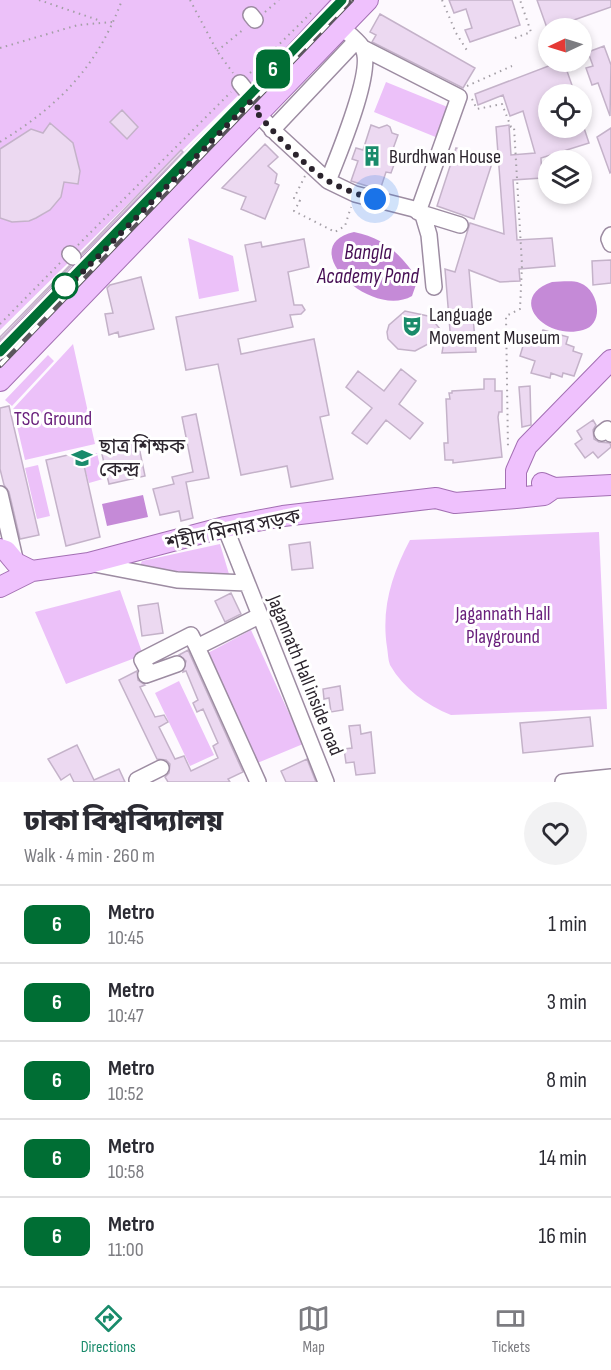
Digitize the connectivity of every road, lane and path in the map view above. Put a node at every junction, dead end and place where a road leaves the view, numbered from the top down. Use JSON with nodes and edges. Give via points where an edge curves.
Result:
{"nodes":[{"id":1,"x":39,"y":0,"type":"edge"},
{"id":2,"x":122,"y":0,"type":"edge"},
{"id":3,"x":190,"y":0,"type":"edge"},
{"id":4,"x":345,"y":0,"type":"edge"},
{"id":5,"x":368,"y":0,"type":"edge"},
{"id":6,"x":442,"y":0,"type":"edge"},
{"id":7,"x":520,"y":0,"type":"edge"},
{"id":8,"x":329,"y":17,"type":"junction"},
{"id":9,"x":104,"y":21,"type":"junction"},
{"id":10,"x":114,"y":22,"type":"junction"},
{"id":11,"x":515,"y":38,"type":"dead end"},
{"id":12,"x":359,"y":44,"type":"junction"},
{"id":13,"x":0,"y":48,"type":"edge"},
{"id":14,"x":468,"y":52,"type":"dead end"},
{"id":15,"x":314,"y":56,"type":"junction"},
{"id":16,"x":512,"y":66,"type":"dead end"},
{"id":17,"x":328,"y":70,"type":"junction"},
{"id":18,"x":240,"y":83,"type":"junction"},
{"id":19,"x":260,"y":113,"type":"junction"},
{"id":20,"x":0,"y":142,"type":"edge"},
{"id":21,"x":309,"y":165,"type":"junction"},
{"id":22,"x":328,"y":181,"type":"junction"},
{"id":23,"x":355,"y":194,"type":"junction"},
{"id":24,"x":418,"y":212,"type":"junction"},
{"id":25,"x":460,"y":225,"type":"dead end"},
{"id":26,"x":611,"y":235,"type":"edge"},
{"id":27,"x":611,"y":244,"type":"edge"},
{"id":28,"x":434,"y":287,"type":"dead end"},
{"id":29,"x":0,"y":324,"type":"edge"},
{"id":30,"x":0,"y":357,"type":"edge"},
{"id":31,"x":611,"y":360,"type":"edge"},
{"id":32,"x":0,"y":381,"type":"edge"},
{"id":33,"x":516,"y":485,"type":"junction"},
{"id":34,"x":611,"y":485,"type":"edge"},
{"id":35,"x":0,"y":495,"type":"edge"},
{"id":36,"x":225,"y":527,"type":"junction"},
{"id":37,"x":0,"y":549,"type":"edge"},
{"id":38,"x":89,"y":563,"type":"junction"},
{"id":39,"x":16,"y":566,"type":"edge"},
{"id":40,"x":246,"y":584,"type":"junction"},
{"id":41,"x":0,"y":587,"type":"edge"},
{"id":42,"x":259,"y":616,"type":"junction"},
{"id":43,"x":197,"y":653,"type":"junction"},
{"id":44,"x":177,"y":664,"type":"dead end"},
{"id":45,"x":161,"y":768,"type":"dead end"},
{"id":46,"x":611,"y":777,"type":"edge"},
{"id":47,"x":138,"y":782,"type":"edge"},
{"id":48,"x":258,"y":782,"type":"edge"},
{"id":49,"x":326,"y":782,"type":"edge"},
{"id":50,"x":563,"y":782,"type":"edge"}],
"edges":[{"from":1,"to":9,"type":"path"},
{"from":2,"to":10,"type":"path"},
{"from":3,"to":18,"type":"path","via":[[217,51]]},
{"from":4,"to":8,"type":"main road"},
{"from":5,"to":8,"type":"main road"},
{"from":6,"to":14,"type":"path"},
{"from":7,"to":11,"type":"path","via":[[531,32]]},
{"from":8,"to":12,"type":"street"},
{"from":8,"to":15,"type":"main road"},
{"from":8,"to":18,"type":"path"},
{"from":8,"to":19,"type":"main road"},
{"from":9,"to":10,"type":"path"},
{"from":9,"to":13,"type":"path"},
{"from":10,"to":20,"type":"path","via":[[69,90],[34,121]]},
{"from":12,"to":17,"type":"street"},
{"from":12,"to":22,"type":"street","via":[[365,59],[360,93]]},
{"from":12,"to":24,"type":"street","via":[[459,97]]},
{"from":15,"to":17,"type":"street"},
{"from":15,"to":19,"type":"main road"},
{"from":16,"to":33,"type":"path","via":[[466,86],[477,110],[502,104],[514,127],[522,265],[520,309],[506,316],[506,328],[508,455]]},
{"from":17,"to":19,"type":"street"},
{"from":18,"to":19,"type":"street"},
{"from":18,"to":29,"type":"path"},
{"from":19,"to":21,"type":"street"},
{"from":19,"to":30,"type":"main road"},
{"from":19,"to":32,"type":"main road"},
{"from":21,"to":22,"type":"street"},
{"from":21,"to":23,"type":"path","via":[[294,198],[300,201],[294,212],[335,232],[345,226]]},
{"from":22,"to":23,"type":"street"},
{"from":23,"to":24,"type":"street"},
{"from":24,"to":25,"type":"street"},
{"from":24,"to":28,"type":"street","via":[[427,225]]},
{"from":26,"to":27,"type":"street"},
{"from":31,"to":33,"type":"main road","via":[[527,447]]},
{"from":33,"to":34,"type":"main road","name":"শহীদ মিনার সড়ক"},
{"from":33,"to":36,"type":"main road","name":"শহীদ মিনার সড়ক","via":[[455,503],[436,498],[283,516]]},
{"from":35,"to":39,"type":"street"},
{"from":36,"to":38,"type":"main road","name":"শহীদ মিনার সড়ক"},
{"from":36,"to":40,"type":"street","name":"Jagannath Hall inside road"},
{"from":37,"to":39,"type":"main road"},
{"from":38,"to":39,"type":"main road","name":"শহীদ মিনার সড়ক"},
{"from":38,"to":40,"type":"street","via":[[177,580]]},
{"from":39,"to":41,"type":"main road","name":"শহীদ মিনার সড়ক"},
{"from":40,"to":42,"type":"street","name":"Jagannath Hall inside road"},
{"from":42,"to":43,"type":"street"},
{"from":42,"to":49,"type":"street","name":"Jagannath Hall inside road"},
{"from":43,"to":44,"type":"street","via":[[191,635],[142,660],[149,673],[146,675]]},
{"from":43,"to":48,"type":"street"},
{"from":45,"to":47,"type":"street"},
{"from":46,"to":50,"type":"street"}]}
